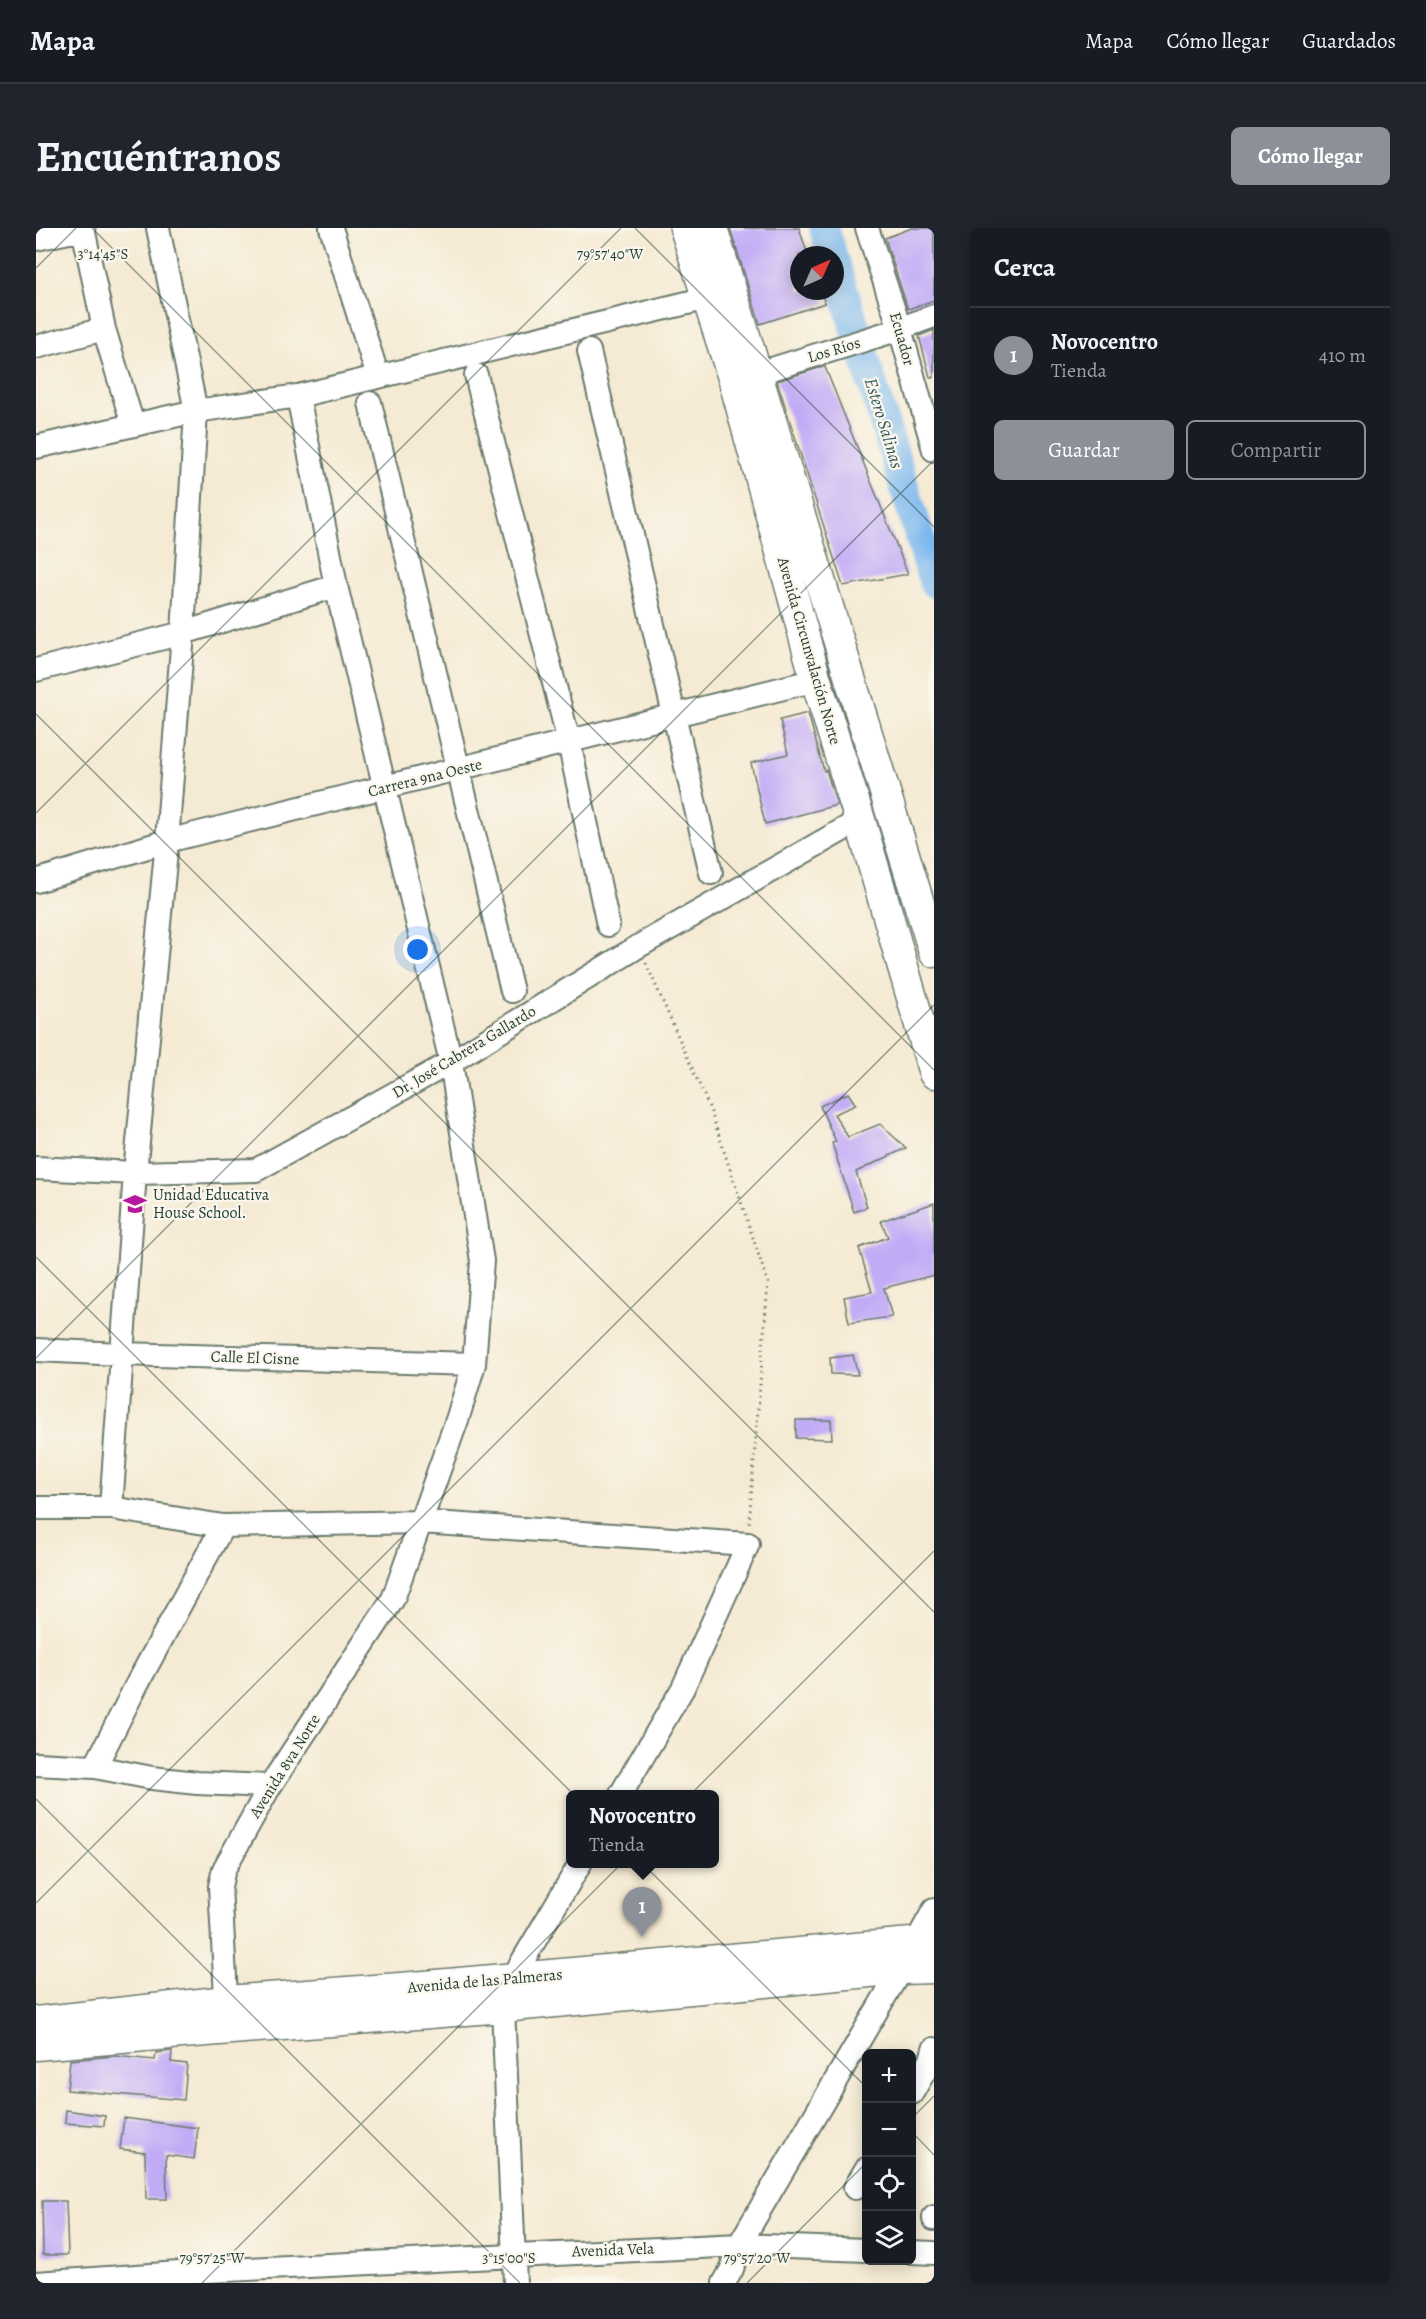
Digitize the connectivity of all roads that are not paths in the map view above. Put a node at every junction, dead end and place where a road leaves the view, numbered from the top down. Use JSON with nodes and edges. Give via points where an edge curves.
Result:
{"nodes":[{"id":1,"x":83,"y":228,"type":"edge"},
{"id":2,"x":158,"y":228,"type":"edge"},
{"id":3,"x":331,"y":228,"type":"edge"},
{"id":4,"x":685,"y":228,"type":"edge"},
{"id":5,"x":712,"y":228,"type":"edge"},
{"id":6,"x":867,"y":228,"type":"edge"},
{"id":7,"x":36,"y":239,"type":"edge"},
{"id":8,"x":708,"y":298,"type":"junction"},
{"id":9,"x":934,"y":316,"type":"edge"},
{"id":10,"x":104,"y":329,"type":"junction"},
{"id":11,"x":894,"y":331,"type":"junction"},
{"id":12,"x":36,"y":347,"type":"edge"},
{"id":13,"x":589,"y":351,"type":"dead end"},
{"id":14,"x":476,"y":375,"type":"dead end"},
{"id":15,"x":378,"y":377,"type":"junction"},
{"id":16,"x":745,"y":377,"type":"junction"},
{"id":17,"x":298,"y":396,"type":"junction"},
{"id":18,"x":370,"y":403,"type":"dead end"},
{"id":19,"x":196,"y":411,"type":"junction"},
{"id":20,"x":133,"y":425,"type":"junction"},
{"id":21,"x":933,"y":441,"type":"edge"},
{"id":22,"x":36,"y":447,"type":"edge"},
{"id":23,"x":336,"y":586,"type":"junction"},
{"id":24,"x":183,"y":633,"type":"junction"},
{"id":25,"x":36,"y":670,"type":"edge"},
{"id":26,"x":816,"y":680,"type":"junction"},
{"id":27,"x":675,"y":716,"type":"junction"},
{"id":28,"x":569,"y":742,"type":"junction"},
{"id":29,"x":459,"y":770,"type":"junction"},
{"id":30,"x":383,"y":788,"type":"junction"},
{"id":31,"x":860,"y":820,"type":"junction"},
{"id":32,"x":167,"y":842,"type":"junction"},
{"id":33,"x":906,"y":855,"type":"junction"},
{"id":34,"x":873,"y":863,"type":"junction"},
{"id":35,"x":711,"y":873,"type":"dead end"},
{"id":36,"x":36,"y":881,"type":"edge"},
{"id":37,"x":608,"y":925,"type":"dead end"},
{"id":38,"x":934,"y":952,"type":"edge"},
{"id":39,"x":512,"y":991,"type":"dead end"},
{"id":40,"x":451,"y":1062,"type":"junction"},
{"id":41,"x":934,"y":1073,"type":"edge"},
{"id":42,"x":36,"y":1168,"type":"edge"},
{"id":43,"x":135,"y":1173,"type":"junction"},
{"id":44,"x":36,"y":1350,"type":"edge"},
{"id":45,"x":120,"y":1354,"type":"junction"},
{"id":46,"x":474,"y":1364,"type":"junction"},
{"id":47,"x":36,"y":1508,"type":"edge"},
{"id":48,"x":111,"y":1508,"type":"junction"},
{"id":49,"x":420,"y":1522,"type":"junction"},
{"id":50,"x":223,"y":1526,"type":"junction"},
{"id":51,"x":36,"y":1764,"type":"edge"},
{"id":52,"x":95,"y":1767,"type":"junction"},
{"id":53,"x":270,"y":1786,"type":"junction"},
{"id":54,"x":623,"y":1790,"type":"edge"},
{"id":55,"x":577,"y":1868,"type":"edge"},
{"id":56,"x":934,"y":1910,"type":"edge"},
{"id":57,"x":925,"y":1941,"type":"edge"},
{"id":58,"x":934,"y":1968,"type":"edge"},
{"id":59,"x":901,"y":1969,"type":"junction"},
{"id":60,"x":512,"y":1979,"type":"junction"},
{"id":61,"x":502,"y":2007,"type":"junction"},
{"id":62,"x":227,"y":2014,"type":"junction"},
{"id":63,"x":36,"y":2022,"type":"edge"},
{"id":64,"x":36,"y":2045,"type":"edge"},
{"id":65,"x":933,"y":2058,"type":"edge"},
{"id":66,"x":916,"y":2086,"type":"edge"},
{"id":67,"x":739,"y":2245,"type":"junction"},
{"id":68,"x":862,"y":2250,"type":"edge"},
{"id":69,"x":916,"y":2252,"type":"edge"},
{"id":70,"x":934,"y":2253,"type":"edge"},
{"id":71,"x":514,"y":2255,"type":"junction"},
{"id":72,"x":208,"y":2277,"type":"edge"},
{"id":73,"x":36,"y":2283,"type":"edge"},
{"id":74,"x":514,"y":2283,"type":"edge"},
{"id":75,"x":724,"y":2283,"type":"edge"}],
"edges":[{"from":1,"to":7,"type":"street"},
{"from":1,"to":10,"type":"street"},
{"from":2,"to":19,"type":"street"},
{"from":3,"to":15,"type":"street"},
{"from":4,"to":8,"type":"main road","name":"Avenida Circunvalación Norte"},
{"from":5,"to":16,"type":"main road","name":"Avenida Circunvalación Norte"},
{"from":6,"to":11,"type":"street","name":"Ecuador"},
{"from":8,"to":15,"type":"street"},
{"from":8,"to":16,"type":"main road","name":"Avenida Circunvalación Norte"},
{"from":9,"to":11,"type":"street","name":"Los Ríos"},
{"from":10,"to":12,"type":"street"},
{"from":10,"to":20,"type":"street"},
{"from":11,"to":16,"type":"street","name":"Los Ríos"},
{"from":11,"to":21,"type":"street","name":"Ecuador"},
{"from":13,"to":27,"type":"street"},
{"from":14,"to":28,"type":"street"},
{"from":15,"to":17,"type":"street"},
{"from":16,"to":26,"type":"main road","name":"Avenida Circunvalación Norte"},
{"from":16,"to":33,"type":"main road","name":"Avenida Circunvalación Norte"},
{"from":17,"to":19,"type":"street"},
{"from":17,"to":23,"type":"street","name":"Avenida 8va Norte"},
{"from":18,"to":29,"type":"street"},
{"from":19,"to":20,"type":"street"},
{"from":19,"to":24,"type":"street"},
{"from":20,"to":22,"type":"street"},
{"from":23,"to":24,"type":"street"},
{"from":23,"to":30,"type":"street","name":"Avenida 8va Norte"},
{"from":24,"to":25,"type":"street"},
{"from":24,"to":32,"type":"street"},
{"from":26,"to":27,"type":"street","name":"Carrera 9na Oeste"},
{"from":26,"to":31,"type":"main road","name":"Avenida Circunvalación Norte"},
{"from":27,"to":28,"type":"street","name":"Carrera 9na Oeste"},
{"from":27,"to":35,"type":"street"},
{"from":28,"to":29,"type":"street","name":"Carrera 9na Oeste"},
{"from":28,"to":37,"type":"street"},
{"from":29,"to":30,"type":"street","name":"Carrera 9na Oeste"},
{"from":29,"to":39,"type":"street"},
{"from":30,"to":32,"type":"street","name":"Carrera 9na Oeste"},
{"from":30,"to":40,"type":"street","name":"Avenida 8va Norte"},
{"from":31,"to":34,"type":"main road","name":"Avenida Circunvalación Norte"},
{"from":31,"to":40,"type":"street","name":"Dr. José Cabrera Gallardo","via":[[639,946]]},
{"from":32,"to":36,"type":"street","name":"Carrera 9na Oeste"},
{"from":32,"to":43,"type":"street"},
{"from":33,"to":34,"type":"main road"},
{"from":33,"to":38,"type":"main road","name":"Avenida Circunvalación Norte"},
{"from":34,"to":41,"type":"main road","name":"Avenida Circunvalación Norte"},
{"from":40,"to":43,"type":"street","name":"Dr. José Cabrera Gallardo","via":[[256,1170]]},
{"from":40,"to":46,"type":"street","name":"Avenida 8va Norte","via":[[482,1261]]},
{"from":42,"to":43,"type":"street","name":"Dr. José Cabrera Gallardo"},
{"from":43,"to":45,"type":"street"},
{"from":44,"to":45,"type":"street","name":"Calle El Cisne"},
{"from":45,"to":46,"type":"street","name":"Calle El Cisne"},
{"from":45,"to":48,"type":"street"},
{"from":46,"to":49,"type":"street","name":"Avenida 8va Norte"},
{"from":47,"to":48,"type":"street"},
{"from":48,"to":50,"type":"street"},
{"from":49,"to":50,"type":"street"},
{"from":49,"to":53,"type":"street","name":"Avenida 8va Norte","via":[[393,1599]]},
{"from":49,"to":54,"type":"street","via":[[748,1544],[683,1688]]},
{"from":50,"to":52,"type":"street"},
{"from":51,"to":52,"type":"street"},
{"from":52,"to":53,"type":"street","via":[[197,1783]]},
{"from":53,"to":62,"type":"street","name":"Avenida 8va Norte","via":[[224,1869],[220,1886]]},
{"from":55,"to":60,"type":"street"},
{"from":56,"to":57,"type":"street"},
{"from":57,"to":59,"type":"street"},
{"from":57,"to":60,"type":"main road","name":"Avenida de las Palmeras"},
{"from":58,"to":59,"type":"main road","name":"Avenida de las Palmeras"},
{"from":59,"to":61,"type":"main road","name":"Avenida de las Palmeras"},
{"from":59,"to":67,"type":"street"},
{"from":60,"to":61,"type":"street"},
{"from":60,"to":62,"type":"main road","name":"Avenida de las Palmeras"},
{"from":61,"to":62,"type":"main road","name":"Avenida de las Palmeras"},
{"from":61,"to":71,"type":"street"},
{"from":62,"to":63,"type":"main road","name":"Avenida de las Palmeras"},
{"from":62,"to":64,"type":"main road","name":"Avenida de las Palmeras"},
{"from":65,"to":66,"type":"street"},
{"from":67,"to":68,"type":"street","name":"Avenida Vela"},
{"from":67,"to":71,"type":"street","name":"Avenida Vela"},
{"from":67,"to":75,"type":"street"},
{"from":69,"to":70,"type":"street"},
{"from":71,"to":72,"type":"street","name":"Avenida Vela"},
{"from":71,"to":74,"type":"street"},
{"from":72,"to":73,"type":"street","name":"Avenida Vela"}]}
